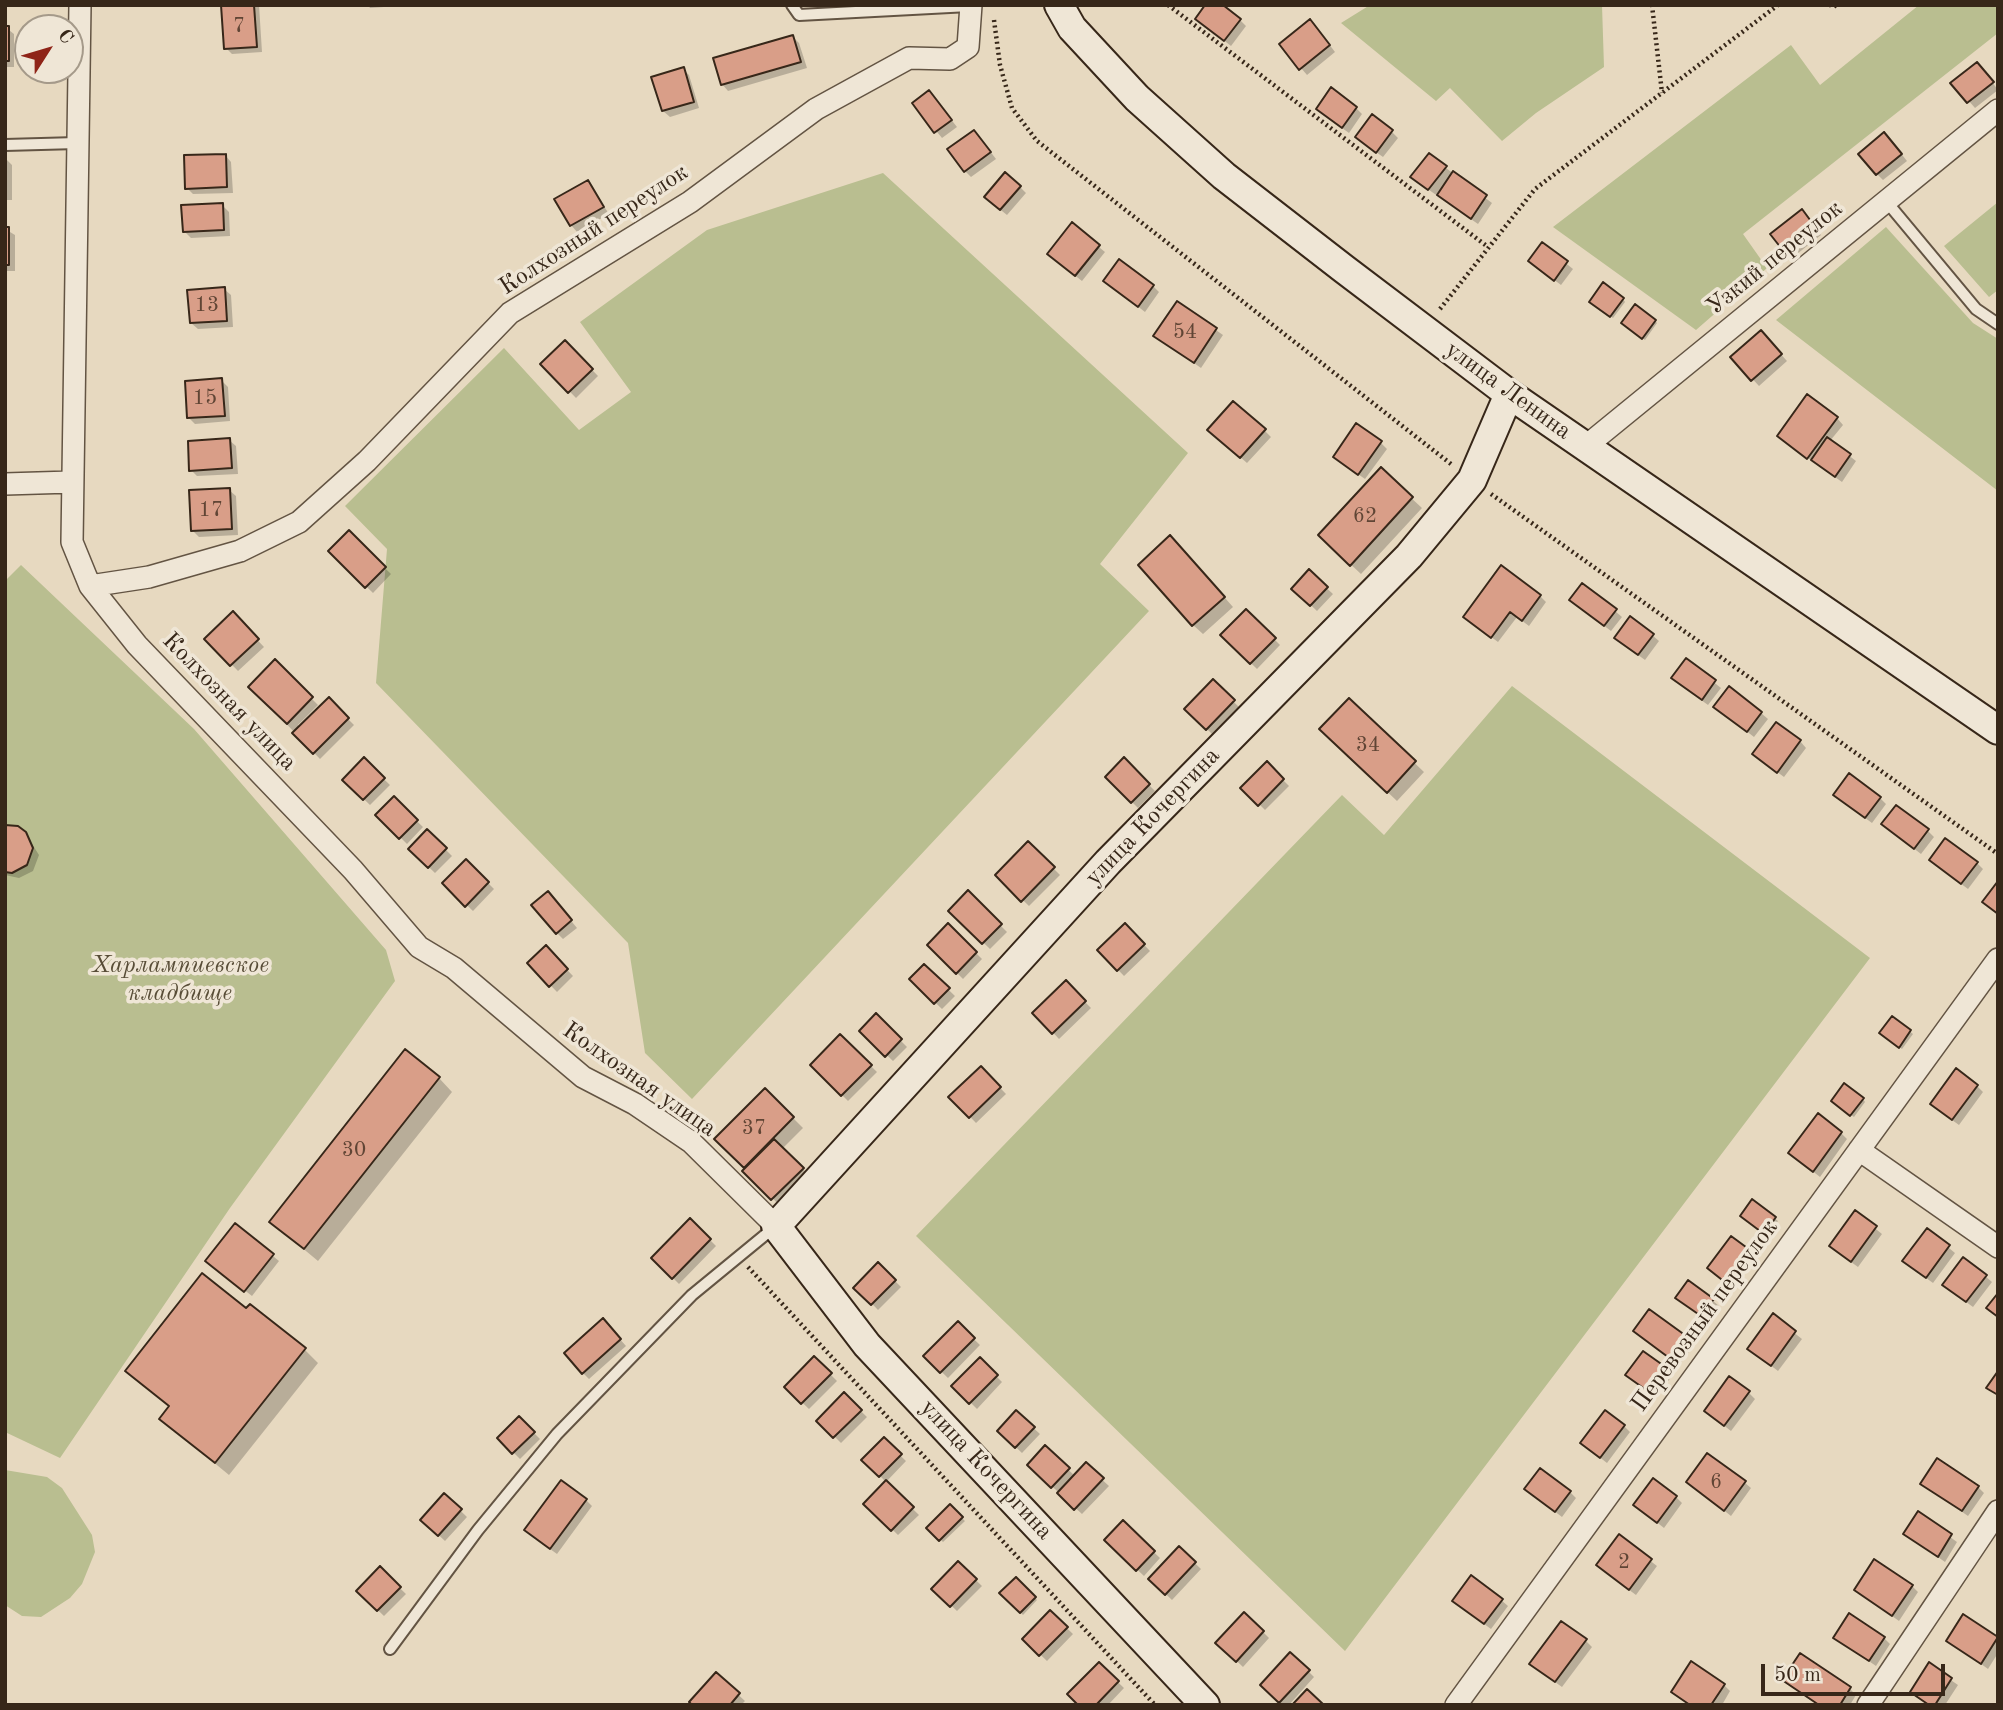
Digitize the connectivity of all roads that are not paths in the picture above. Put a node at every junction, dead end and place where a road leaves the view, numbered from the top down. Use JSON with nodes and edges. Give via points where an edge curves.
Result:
{"nodes":[{"id":1,"x":80,"y":5,"type":"edge"},
{"id":2,"x":792,"y":5,"type":"edge"},
{"id":3,"x":1059,"y":5,"type":"edge"},
{"id":4,"x":970,"y":6,"type":"edge"},
{"id":5,"x":1998,"y":110,"type":"edge"},
{"id":6,"x":77,"y":143,"type":"junction"},
{"id":7,"x":5,"y":145,"type":"edge"},
{"id":8,"x":1886,"y":201,"type":"junction"},
{"id":9,"x":1998,"y":324,"type":"edge"},
{"id":10,"x":1508,"y":394,"type":"junction"},
{"id":11,"x":1585,"y":447,"type":"junction"},
{"id":12,"x":71,"y":482,"type":"junction"},
{"id":13,"x":5,"y":484,"type":"edge"},
{"id":14,"x":90,"y":586,"type":"junction"},
{"id":15,"x":1998,"y":730,"type":"edge"},
{"id":16,"x":1998,"y":959,"type":"edge"},
{"id":17,"x":1859,"y":1150,"type":"junction"},
{"id":18,"x":776,"y":1226,"type":"junction"},
{"id":19,"x":1998,"y":1247,"type":"edge"},
{"id":20,"x":1998,"y":1511,"type":"edge"},
{"id":21,"x":390,"y":1649,"type":"dead end"},
{"id":22,"x":1205,"y":1705,"type":"edge"},
{"id":23,"x":1456,"y":1705,"type":"edge"},
{"id":24,"x":1868,"y":1705,"type":"edge"}],
"edges":[{"from":1,"to":6,"type":"street","name":"Колхозная улица"},
{"from":2,"to":4,"type":"lane","via":[[799,16]]},
{"from":3,"to":10,"type":"main road","name":"улица Ленина","via":[[1072,28],[1108,68],[1214,167]]},
{"from":4,"to":14,"type":"street","name":"Колхозный переулок","via":[[968,47],[950,59],[909,58],[817,109],[690,202],[510,313],[367,461],[299,522],[240,551],[149,577]]},
{"from":5,"to":8,"type":"street","name":"Узкий переулок"},
{"from":6,"to":7,"type":"lane"},
{"from":6,"to":12,"type":"street","name":"Колхозная улица"},
{"from":8,"to":9,"type":"lane","via":[[1976,309]]},
{"from":8,"to":11,"type":"street","name":"Узкий переулок"},
{"from":10,"to":11,"type":"main road","name":"улица Ленина"},
{"from":10,"to":18,"type":"main road","name":"улица Кочергина","via":[[1472,480],[1409,556],[1108,862]]},
{"from":11,"to":15,"type":"main road","name":"улица Ленина"},
{"from":12,"to":13,"type":"street"},
{"from":12,"to":14,"type":"street","name":"Колхозная улица","via":[[72,542]]},
{"from":14,"to":18,"type":"street","name":"Колхозная улица","via":[[137,645],[353,870],[419,947],[454,968],[583,1077],[635,1104],[691,1142]]},
{"from":16,"to":17,"type":"street","name":"Перевозный переулок"},
{"from":17,"to":19,"type":"street"},
{"from":17,"to":23,"type":"street","name":"Перевозный переулок"},
{"from":18,"to":21,"type":"lane","name":"улица Кочергина","via":[[692,1295],[557,1434],[478,1530]]},
{"from":18,"to":22,"type":"main road","name":"улица Кочергина","via":[[867,1345]]},
{"from":20,"to":24,"type":"street"}]}
